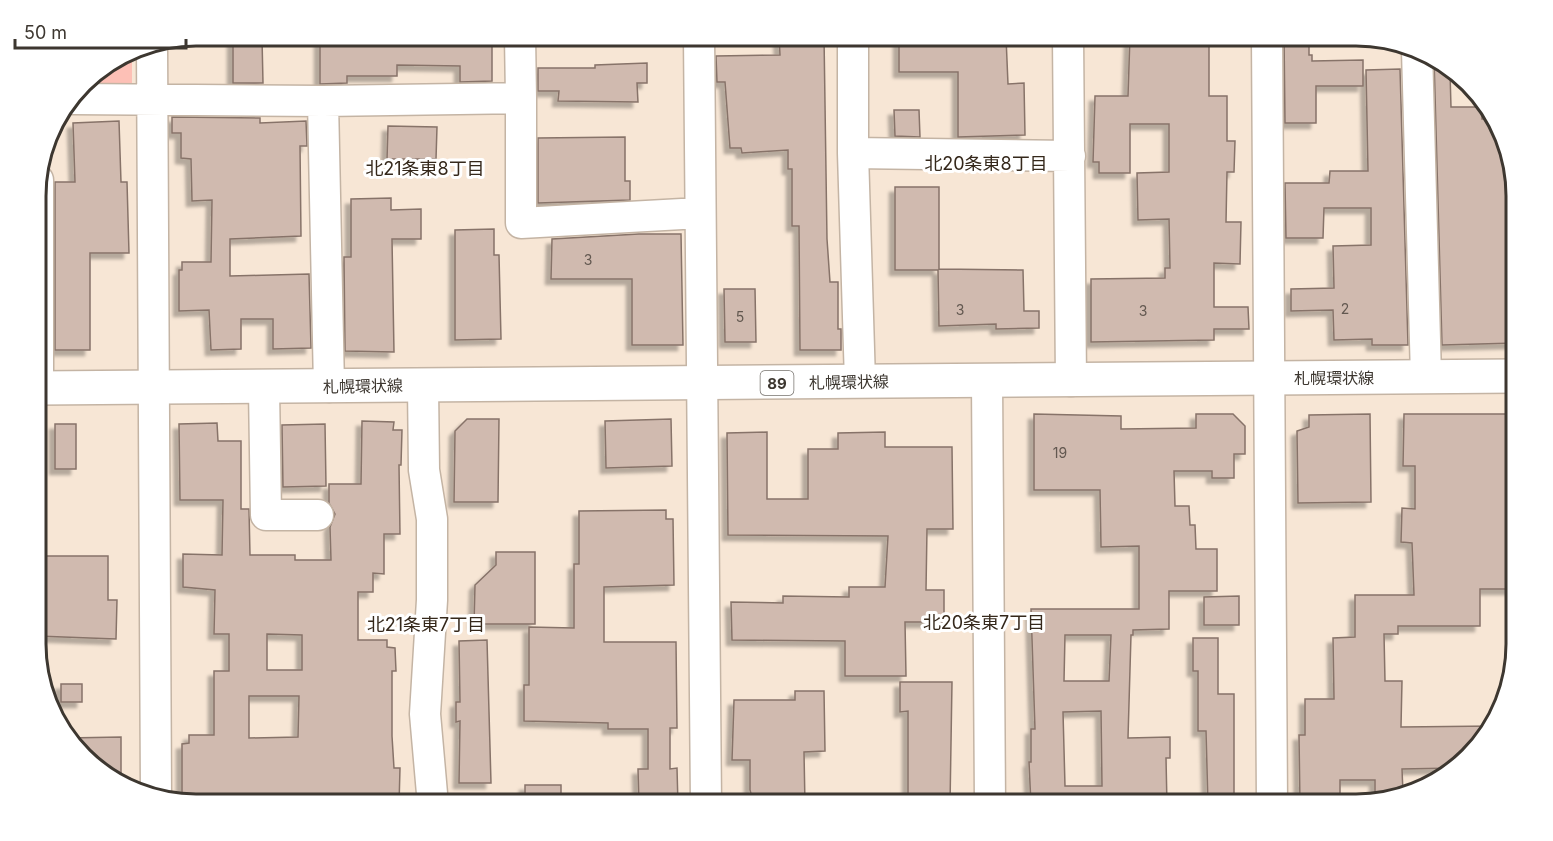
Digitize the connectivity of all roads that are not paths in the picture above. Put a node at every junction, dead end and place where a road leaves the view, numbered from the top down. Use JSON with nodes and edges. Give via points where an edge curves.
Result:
{"nodes":[{"id":1,"x":520,"y":47,"type":"edge"},
{"id":2,"x":699,"y":47,"type":"edge"},
{"id":3,"x":853,"y":47,"type":"edge"},
{"id":4,"x":1068,"y":47,"type":"edge"},
{"id":5,"x":1268,"y":47,"type":"edge"},
{"id":6,"x":152,"y":53,"type":"edge"},
{"id":7,"x":1417,"y":59,"type":"edge"},
{"id":8,"x":153,"y":98,"type":"junction"},
{"id":9,"x":521,"y":98,"type":"junction"},
{"id":10,"x":83,"y":99,"type":"edge"},
{"id":11,"x":323,"y":101,"type":"junction"},
{"id":12,"x":853,"y":153,"type":"junction"},
{"id":13,"x":1070,"y":156,"type":"junction"},
{"id":14,"x":700,"y":213,"type":"junction"},
{"id":15,"x":1506,"y":376,"type":"edge"},
{"id":16,"x":1426,"y":377,"type":"junction"},
{"id":17,"x":1270,"y":378,"type":"junction"},
{"id":18,"x":987,"y":381,"type":"junction"},
{"id":19,"x":1071,"y":381,"type":"junction"},
{"id":20,"x":860,"y":382,"type":"junction"},
{"id":21,"x":701,"y":384,"type":"junction"},
{"id":22,"x":423,"y":386,"type":"junction"},
{"id":23,"x":329,"y":387,"type":"junction"},
{"id":24,"x":47,"y":388,"type":"edge"},
{"id":25,"x":264,"y":388,"type":"junction"},
{"id":26,"x":155,"y":389,"type":"junction"},
{"id":27,"x":318,"y":515,"type":"dead end"},
{"id":28,"x":156,"y":789,"type":"edge"},
{"id":29,"x":432,"y":794,"type":"edge"},
{"id":30,"x":706,"y":794,"type":"edge"},
{"id":31,"x":990,"y":794,"type":"edge"},
{"id":32,"x":1272,"y":794,"type":"edge"}],
"edges":[{"from":1,"to":9,"type":"street"},
{"from":2,"to":14,"type":"street"},
{"from":3,"to":12,"type":"street"},
{"from":4,"to":13,"type":"street"},
{"from":5,"to":17,"type":"street"},
{"from":6,"to":8,"type":"street"},
{"from":7,"to":16,"type":"street"},
{"from":8,"to":10,"type":"street"},
{"from":8,"to":11,"type":"street"},
{"from":8,"to":26,"type":"street"},
{"from":9,"to":11,"type":"street"},
{"from":9,"to":14,"type":"street","via":[[521,223]]},
{"from":11,"to":23,"type":"street"},
{"from":12,"to":13,"type":"street"},
{"from":12,"to":20,"type":"street"},
{"from":13,"to":19,"type":"street"},
{"from":14,"to":21,"type":"street"},
{"from":15,"to":16,"type":"main road","name":"札幌環状線","number":"89"},
{"from":16,"to":17,"type":"main road","name":"札幌環状線","number":"89"},
{"from":17,"to":19,"type":"main road","name":"札幌環状線","number":"89"},
{"from":17,"to":32,"type":"street"},
{"from":18,"to":19,"type":"main road","name":"札幌環状線","number":"89"},
{"from":18,"to":20,"type":"main road","name":"札幌環状線","number":"89"},
{"from":18,"to":31,"type":"street"},
{"from":20,"to":21,"type":"main road","name":"札幌環状線","number":"89"},
{"from":21,"to":22,"type":"main road","name":"札幌環状線","number":"89"},
{"from":21,"to":30,"type":"street"},
{"from":22,"to":23,"type":"main road","name":"札幌環状線","number":"89"},
{"from":22,"to":29,"type":"street","via":[[424,470],[432,519],[425,714]]},
{"from":23,"to":25,"type":"main road","name":"札幌環状線","number":"89"},
{"from":24,"to":26,"type":"main road","name":"札幌環状線","number":"89"},
{"from":25,"to":26,"type":"main road","name":"札幌環状線","number":"89"},
{"from":25,"to":27,"type":"street","via":[[266,514]]},
{"from":26,"to":28,"type":"street"}]}
